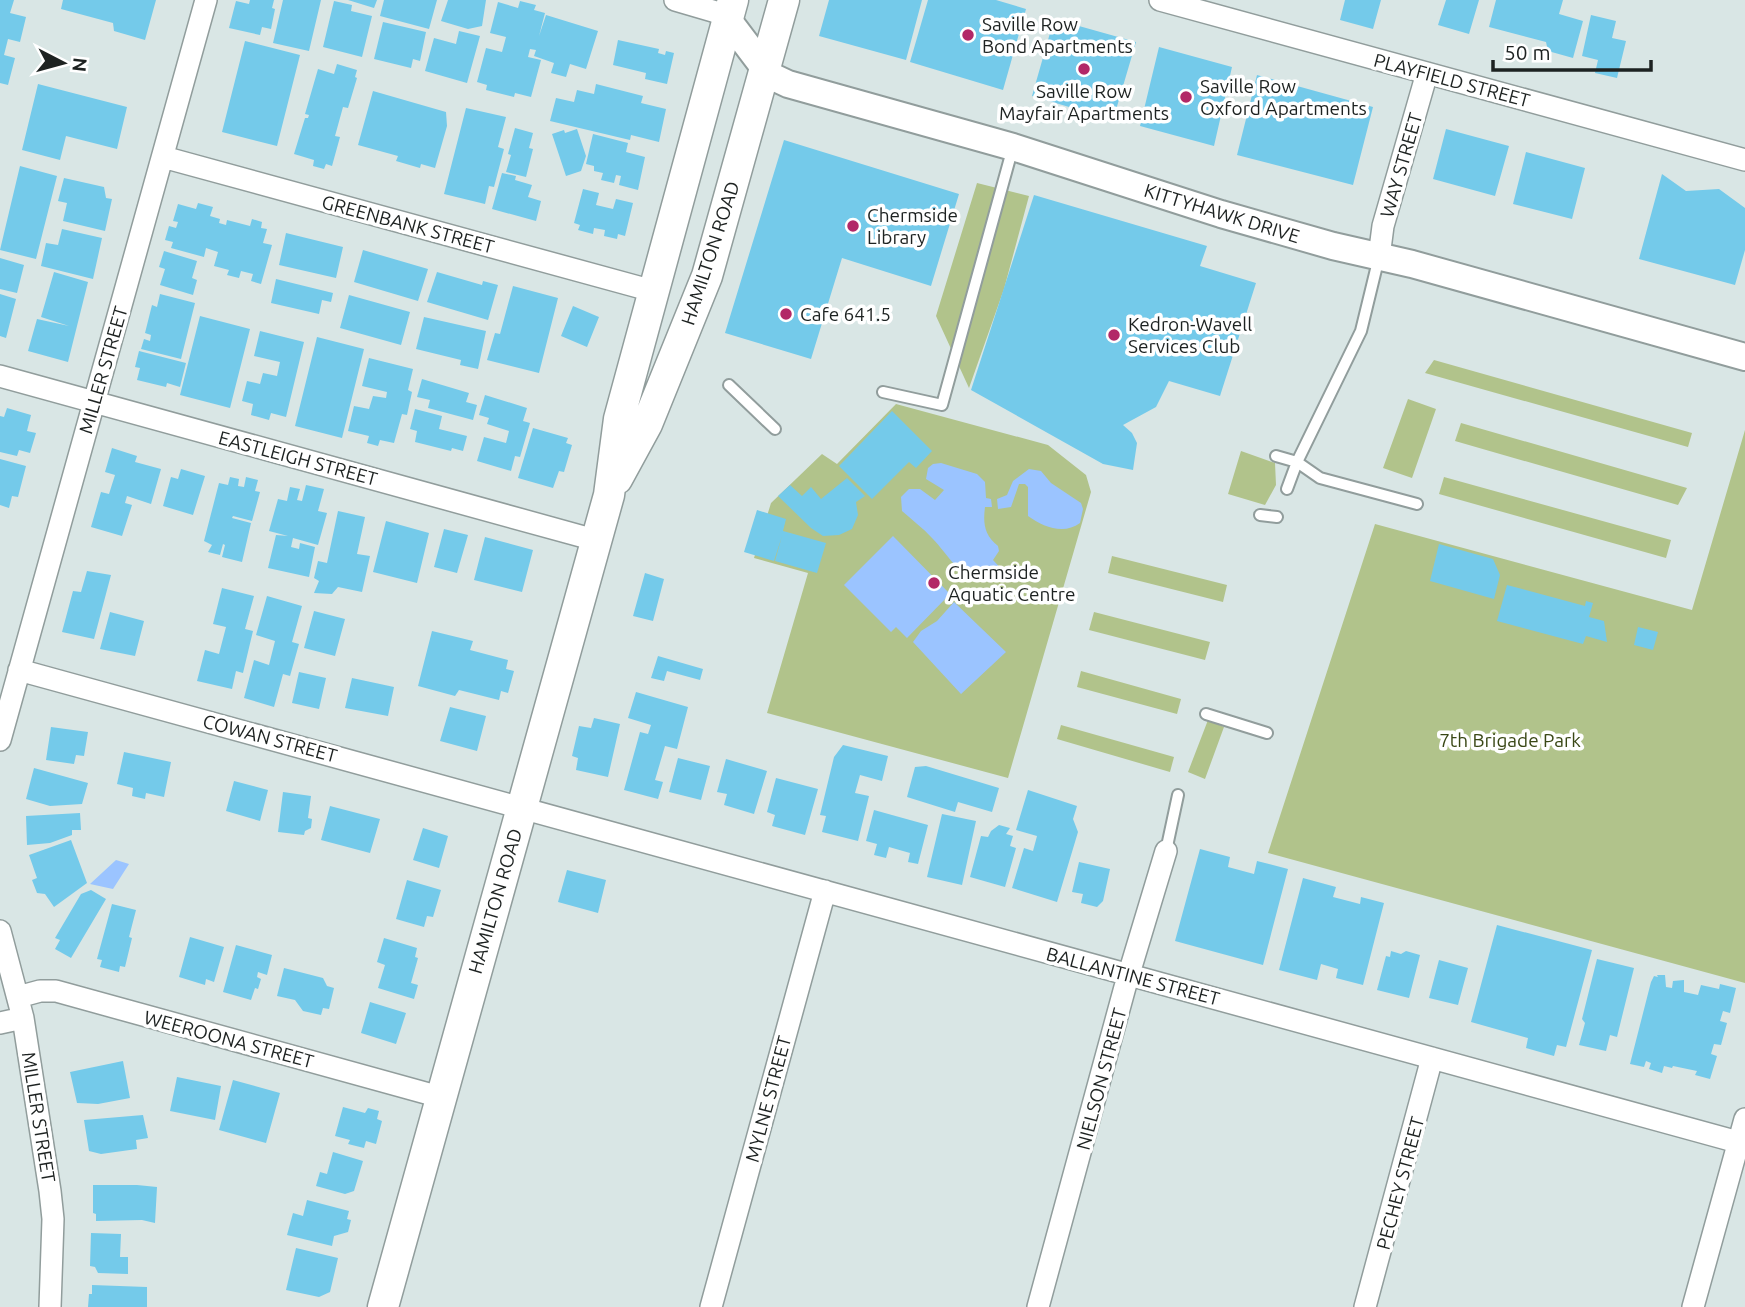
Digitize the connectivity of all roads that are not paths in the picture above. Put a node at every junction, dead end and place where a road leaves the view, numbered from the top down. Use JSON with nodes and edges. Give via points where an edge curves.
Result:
{"nodes":[{"id":1,"x":206,"y":0,"type":"edge"},
{"id":2,"x":675,"y":0,"type":"edge"},
{"id":3,"x":784,"y":0,"type":"edge"},
{"id":4,"x":1160,"y":0,"type":"edge"},
{"id":5,"x":731,"y":10,"type":"edge"},
{"id":6,"x":765,"y":69,"type":"junction"},
{"id":7,"x":1427,"y":73,"type":"junction"},
{"id":8,"x":1013,"y":147,"type":"junction"},
{"id":9,"x":163,"y":158,"type":"junction"},
{"id":10,"x":1745,"y":160,"type":"edge"},
{"id":11,"x":1379,"y":257,"type":"junction"},
{"id":12,"x":653,"y":291,"type":"junction"},
{"id":13,"x":1745,"y":357,"type":"edge"},
{"id":14,"x":0,"y":376,"type":"edge"},
{"id":15,"x":729,"y":385,"type":"dead end"},
{"id":16,"x":883,"y":392,"type":"dead end"},
{"id":17,"x":94,"y":403,"type":"junction"},
{"id":18,"x":775,"y":429,"type":"dead end"},
{"id":19,"x":1276,"y":456,"type":"dead end"},
{"id":20,"x":1297,"y":462,"type":"junction"},
{"id":21,"x":1287,"y":489,"type":"dead end"},
{"id":22,"x":609,"y":495,"type":"junction"},
{"id":23,"x":1417,"y":504,"type":"dead end"},
{"id":24,"x":1260,"y":515,"type":"dead end"},
{"id":25,"x":1277,"y":517,"type":"dead end"},
{"id":26,"x":595,"y":540,"type":"junction"},
{"id":27,"x":19,"y":670,"type":"junction"},
{"id":28,"x":1206,"y":714,"type":"dead end"},
{"id":29,"x":1267,"y":733,"type":"dead end"},
{"id":30,"x":0,"y":740,"type":"edge"},
{"id":31,"x":1178,"y":795,"type":"dead end"},
{"id":32,"x":521,"y":808,"type":"junction"},
{"id":33,"x":1166,"y":851,"type":"joint"},
{"id":34,"x":825,"y":891,"type":"junction"},
{"id":35,"x":0,"y":931,"type":"edge"},
{"id":36,"x":1129,"y":976,"type":"junction"},
{"id":37,"x":18,"y":997,"type":"junction"},
{"id":38,"x":23,"y":1018,"type":"junction"},
{"id":39,"x":0,"y":1023,"type":"edge"},
{"id":40,"x":1432,"y":1058,"type":"junction"},
{"id":41,"x":440,"y":1097,"type":"junction"},
{"id":42,"x":1745,"y":1119,"type":"edge"},
{"id":43,"x":1741,"y":1143,"type":"edge"},
{"id":44,"x":50,"y":1307,"type":"edge"},
{"id":45,"x":383,"y":1307,"type":"edge"},
{"id":46,"x":711,"y":1307,"type":"edge"},
{"id":47,"x":1038,"y":1307,"type":"edge"},
{"id":48,"x":1365,"y":1307,"type":"edge"},
{"id":49,"x":1693,"y":1307,"type":"edge"}],
"edges":[{"from":1,"to":9,"type":"street","name":"MILLER STREET"},
{"from":2,"to":5,"type":"street","via":[[716,12]]},
{"from":3,"to":6,"type":"main road","name":"HAMILTON ROAD"},
{"from":4,"to":7,"type":"street","name":"PLAYFIELD STREET"},
{"from":5,"to":6,"type":"street","name":"KITTYHAWK DRIVE"},
{"from":5,"to":12,"type":"main road","name":"HAMILTON ROAD"},
{"from":6,"to":8,"type":"street","name":"KITTYHAWK DRIVE","via":[[789,84]]},
{"from":6,"to":22,"type":"main road","name":"HAMILTON ROAD","via":[[707,276],[647,424]]},
{"from":7,"to":10,"type":"street","name":"PLAYFIELD STREET"},
{"from":7,"to":11,"type":"street","name":"WAY STREET","via":[[1383,226]]},
{"from":8,"to":11,"type":"street","name":"KITTYHAWK DRIVE","via":[[1173,200]]},
{"from":8,"to":16,"type":"lane","via":[[942,405]]},
{"from":9,"to":12,"type":"street","name":"GREENBANK STREET"},
{"from":9,"to":17,"type":"street","name":"MILLER STREET"},
{"from":11,"to":13,"type":"street","name":"KITTYHAWK DRIVE"},
{"from":11,"to":20,"type":"lane","via":[[1362,331]]},
{"from":12,"to":22,"type":"main road","name":"HAMILTON ROAD","via":[[619,419]]},
{"from":14,"to":17,"type":"street","name":"EASTLEIGH STREET"},
{"from":15,"to":18,"type":"lane"},
{"from":17,"to":26,"type":"street","name":"EASTLEIGH STREET"},
{"from":17,"to":27,"type":"street","name":"MILLER STREET"},
{"from":19,"to":20,"type":"lane"},
{"from":20,"to":21,"type":"lane"},
{"from":20,"to":23,"type":"lane","via":[[1321,478]]},
{"from":22,"to":26,"type":"main road","name":"HAMILTON ROAD"},
{"from":24,"to":25,"type":"lane"},
{"from":26,"to":32,"type":"main road","name":"HAMILTON ROAD"},
{"from":27,"to":30,"type":"street","name":"MILLER STREET"},
{"from":27,"to":32,"type":"street","name":"COWAN STREET"},
{"from":28,"to":29,"type":"lane"},
{"from":31,"to":33,"type":"lane"},
{"from":32,"to":34,"type":"street","name":"BALLANTINE STREET"},
{"from":32,"to":41,"type":"main road","name":"HAMILTON ROAD"},
{"from":33,"to":36,"type":"street","name":"NIELSON STREET"},
{"from":34,"to":36,"type":"street","name":"BALLANTINE STREET"},
{"from":34,"to":46,"type":"street","name":"MYLNE STREET"},
{"from":35,"to":37,"type":"street","name":"MILLER STREET"},
{"from":36,"to":40,"type":"street","name":"BALLANTINE STREET"},
{"from":36,"to":47,"type":"street","name":"NIELSON STREET"},
{"from":37,"to":38,"type":"street","name":"MILLER STREET"},
{"from":37,"to":41,"type":"street","name":"WEEROONA STREET","via":[[56,991]]},
{"from":38,"to":39,"type":"street"},
{"from":38,"to":44,"type":"street","name":"MILLER STREET","via":[[53,1219]]},
{"from":40,"to":43,"type":"street","name":"BALLANTINE STREET"},
{"from":40,"to":48,"type":"street","name":"PECHEY STREET"},
{"from":41,"to":45,"type":"main road","name":"HAMILTON ROAD"},
{"from":42,"to":43,"type":"street"},
{"from":43,"to":49,"type":"street"}]}
